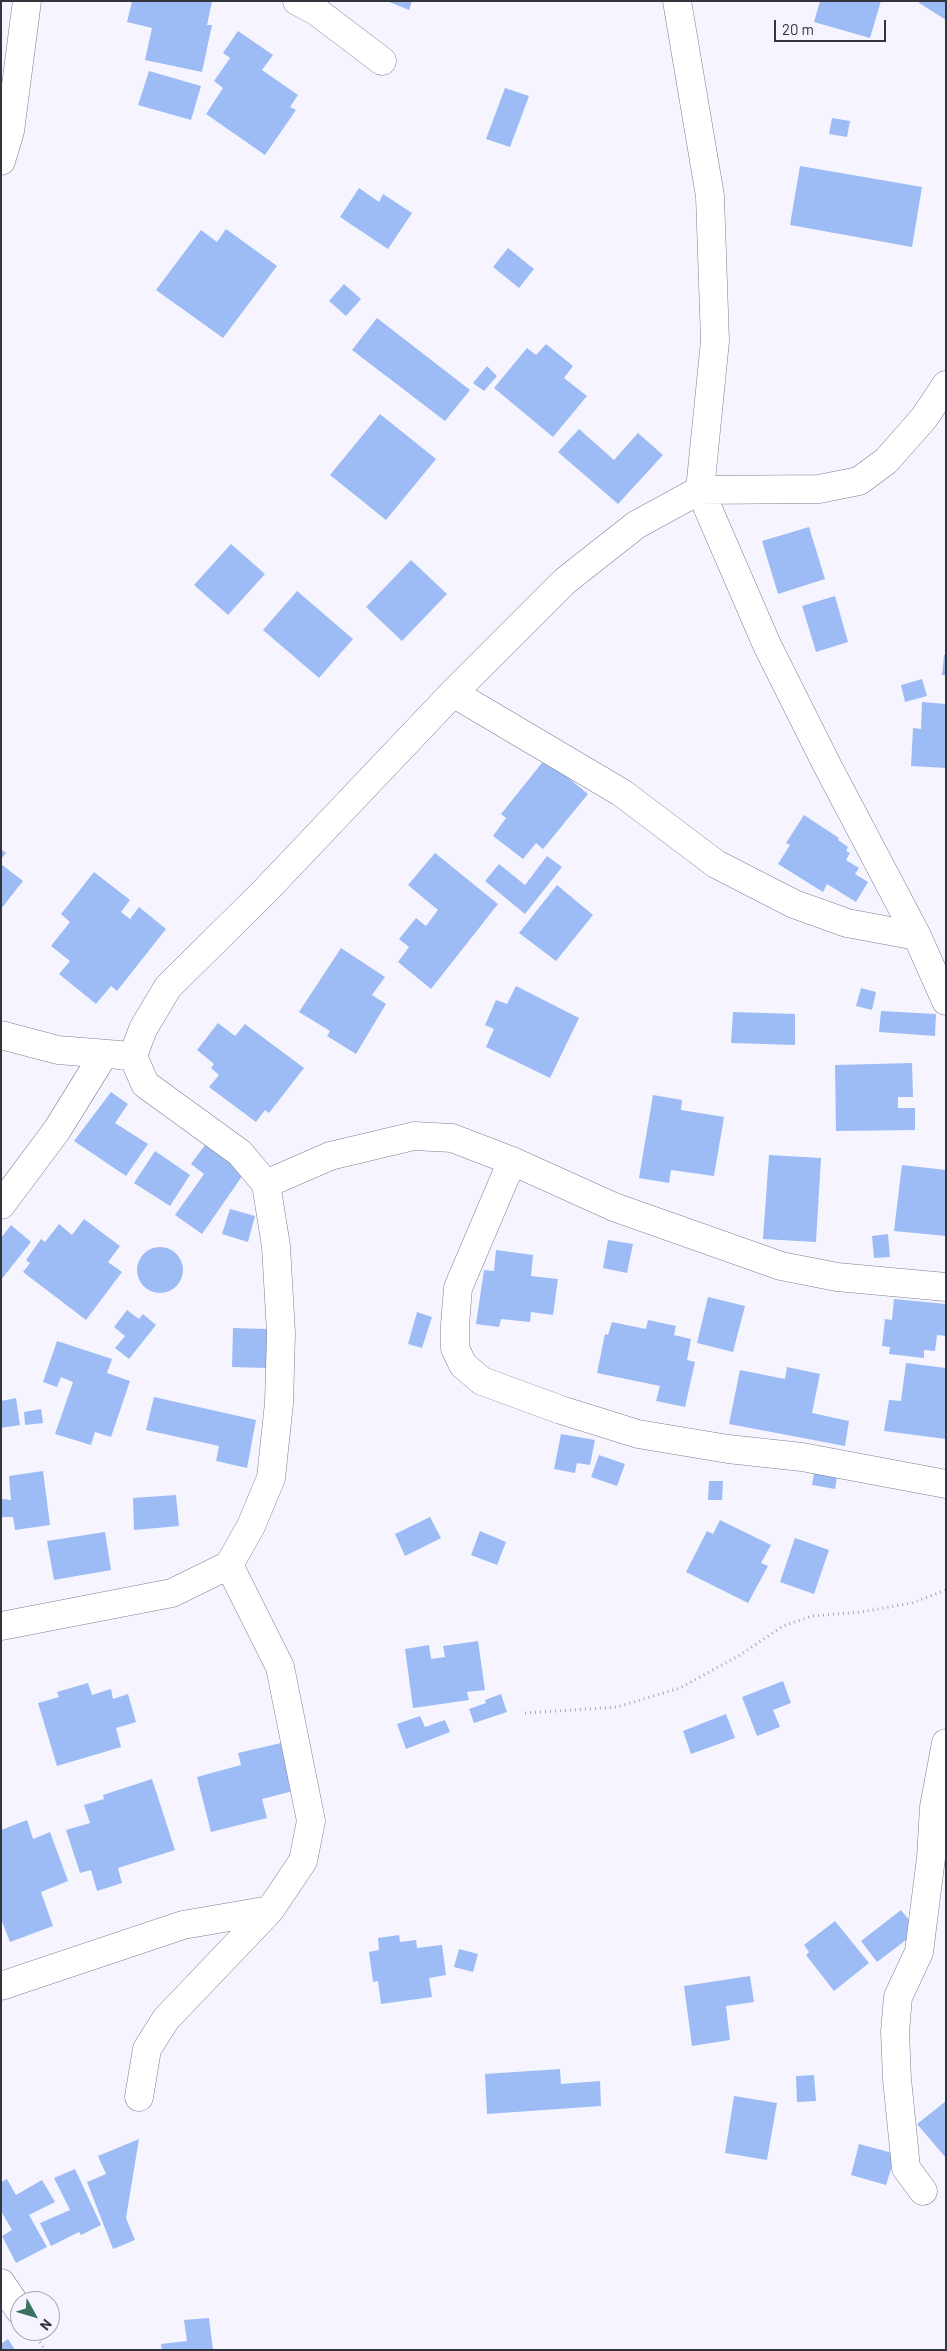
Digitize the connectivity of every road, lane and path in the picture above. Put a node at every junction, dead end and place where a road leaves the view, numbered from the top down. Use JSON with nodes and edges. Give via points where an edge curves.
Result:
{"nodes":[{"id":1,"x":27,"y":1,"type":"edge"},
{"id":2,"x":297,"y":1,"type":"edge"},
{"id":3,"x":677,"y":1,"type":"edge"},
{"id":4,"x":382,"y":61,"type":"dead end"},
{"id":5,"x":1,"y":161,"type":"edge"},
{"id":6,"x":946,"y":385,"type":"edge"},
{"id":7,"x":700,"y":490,"type":"junction"},
{"id":8,"x":453,"y":693,"type":"junction"},
{"id":9,"x":917,"y":936,"type":"junction"},
{"id":10,"x":946,"y":1001,"type":"edge"},
{"id":11,"x":1,"y":1035,"type":"edge"},
{"id":12,"x":104,"y":1054,"type":"junction"},
{"id":13,"x":133,"y":1056,"type":"junction"},
{"id":14,"x":512,"y":1161,"type":"junction"},
{"id":15,"x":266,"y":1184,"type":"junction"},
{"id":16,"x":1,"y":1205,"type":"edge"},
{"id":17,"x":946,"y":1287,"type":"edge"},
{"id":18,"x":946,"y":1484,"type":"edge"},
{"id":19,"x":229,"y":1566,"type":"junction"},
{"id":20,"x":946,"y":1590,"type":"edge"},
{"id":21,"x":1,"y":1626,"type":"edge"},
{"id":22,"x":524,"y":1713,"type":"dead end"},
{"id":23,"x":946,"y":1743,"type":"edge"},
{"id":24,"x":270,"y":1910,"type":"junction"},
{"id":25,"x":1,"y":1986,"type":"edge"},
{"id":26,"x":139,"y":2097,"type":"dead end"},
{"id":27,"x":923,"y":2191,"type":"dead end"},
{"id":28,"x":1,"y":2283,"type":"edge"},
{"id":29,"x":10,"y":2296,"type":"edge"}],
"edges":[{"from":1,"to":5,"type":"street","via":[[10,131]]},
{"from":2,"to":4,"type":"street","via":[[316,11]]},
{"from":3,"to":7,"type":"street","via":[[710,196],[715,341]]},
{"from":6,"to":7,"type":"street","via":[[924,418],[886,460],[860,481],[819,488]]},
{"from":7,"to":8,"type":"street","via":[[636,525],[565,581]]},
{"from":7,"to":9,"type":"street","via":[[767,645]]},
{"from":8,"to":9,"type":"street","via":[[622,793],[716,864],[794,904],[847,923]]},
{"from":8,"to":13,"type":"street","via":[[265,891],[168,987],[143,1029]]},
{"from":9,"to":10,"type":"street"},
{"from":11,"to":12,"type":"street","via":[[58,1050]]},
{"from":12,"to":13,"type":"street"},
{"from":12,"to":16,"type":"street","via":[[57,1130]]},
{"from":13,"to":15,"type":"street","via":[[145,1084],[240,1153]]},
{"from":14,"to":15,"type":"street","via":[[452,1138],[414,1136],[330,1156]]},
{"from":14,"to":17,"type":"street","via":[[614,1207],[780,1266],[837,1277]]},
{"from":14,"to":18,"type":"street","via":[[458,1288],[455,1348],[464,1365],[482,1382],[638,1434],[802,1457]]},
{"from":15,"to":19,"type":"street","via":[[276,1246],[281,1333],[278,1412],[271,1478],[251,1526]]},
{"from":19,"to":21,"type":"street","via":[[172,1593]]},
{"from":19,"to":24,"type":"street","via":[[280,1667],[311,1820],[303,1861]]},
{"from":20,"to":22,"type":"path","via":[[912,1603],[812,1616],[782,1626],[680,1688],[617,1707]]},
{"from":23,"to":27,"type":"street","via":[[934,1807],[932,1858],[918,1952],[898,1997],[894,2032],[906,2168]]},
{"from":24,"to":25,"type":"street","via":[[183,1925]]},
{"from":24,"to":26,"type":"street","via":[[166,2019],[147,2049]]},
{"from":28,"to":29,"type":"street"}]}
